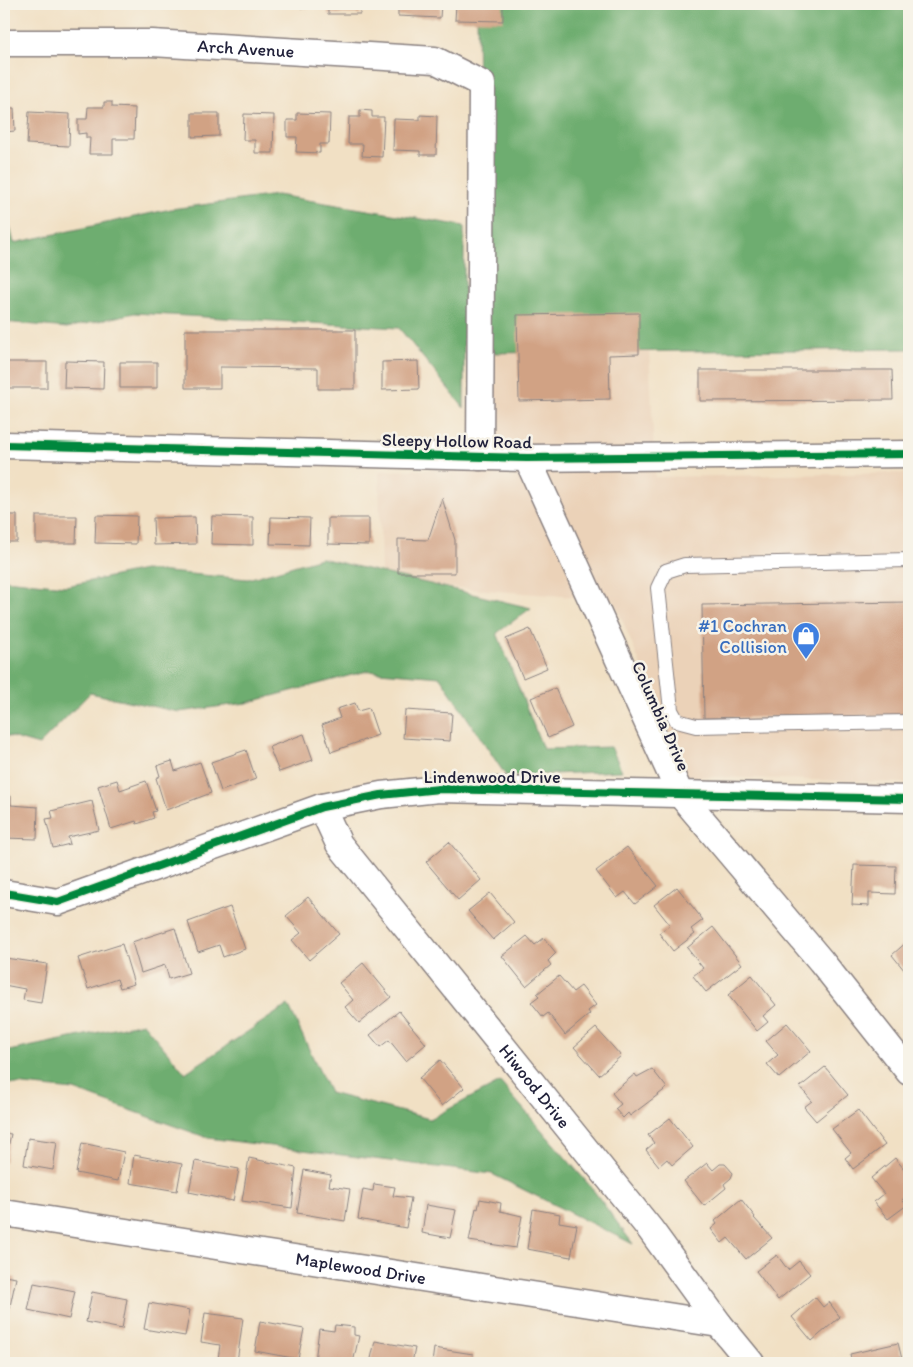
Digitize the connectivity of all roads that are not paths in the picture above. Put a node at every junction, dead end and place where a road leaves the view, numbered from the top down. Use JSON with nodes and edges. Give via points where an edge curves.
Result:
{"nodes":[{"id":1,"x":4,"y":43,"type":"edge"},
{"id":2,"x":4,"y":446,"type":"edge"},
{"id":3,"x":909,"y":454,"type":"edge"},
{"id":4,"x":480,"y":457,"type":"junction"},
{"id":5,"x":527,"y":458,"type":"junction"},
{"id":6,"x":909,"y":560,"type":"edge"},
{"id":7,"x":658,"y":713,"type":"junction"},
{"id":8,"x":909,"y":722,"type":"edge"},
{"id":9,"x":680,"y":794,"type":"junction"},
{"id":10,"x":909,"y":799,"type":"edge"},
{"id":11,"x":322,"y":807,"type":"junction"},
{"id":12,"x":4,"y":893,"type":"edge"},
{"id":13,"x":909,"y":1072,"type":"edge"},
{"id":14,"x":4,"y":1212,"type":"edge"},
{"id":15,"x":719,"y":1324,"type":"junction"},
{"id":16,"x":751,"y":1363,"type":"edge"}],
"edges":[{"from":1,"to":4,"type":"street","name":"Arch Avenue","via":[[152,42],[434,60],[482,84]]},
{"from":2,"to":4,"type":"street","name":"Sleepy Hollow Road"},
{"from":3,"to":5,"type":"street","name":"Sleepy Hollow Road"},
{"from":4,"to":5,"type":"street","name":"Sleepy Hollow Road"},
{"from":5,"to":7,"type":"street","name":"Columbia Drive"},
{"from":6,"to":7,"type":"lane","via":[[685,565],[666,571],[658,588]]},
{"from":7,"to":8,"type":"lane","via":[[696,726]]},
{"from":7,"to":9,"type":"street","name":"Columbia Drive"},
{"from":9,"to":10,"type":"street","name":"Lindenwood Drive"},
{"from":9,"to":11,"type":"street","name":"Lindenwood Drive","via":[[439,789],[380,795]]},
{"from":9,"to":13,"type":"street","name":"Columbia Drive","via":[[821,961]]},
{"from":11,"to":12,"type":"street","name":"Lindenwood Drive","via":[[58,902]]},
{"from":11,"to":15,"type":"street","name":"Hiwood Drive","via":[[339,844],[650,1229]]},
{"from":14,"to":15,"type":"street","name":"Maplewood Drive"},
{"from":15,"to":16,"type":"street","name":"Hiwood Drive"}]}
